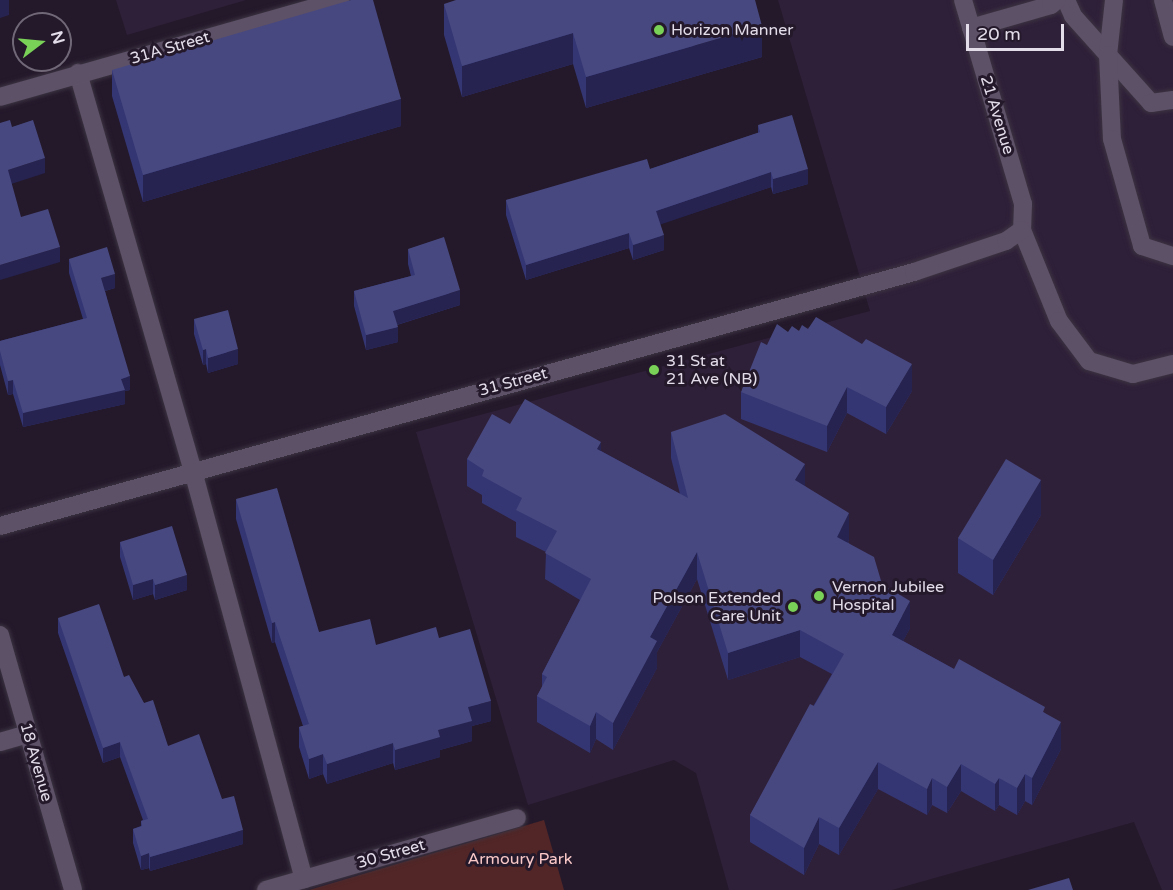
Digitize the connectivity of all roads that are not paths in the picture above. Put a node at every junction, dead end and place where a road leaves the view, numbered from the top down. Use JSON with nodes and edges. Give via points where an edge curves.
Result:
{"nodes":[{"id":1,"x":340,"y":0,"type":"edge"},
{"id":2,"x":963,"y":0,"type":"edge"},
{"id":3,"x":1057,"y":0,"type":"edge"},
{"id":4,"x":1066,"y":0,"type":"edge"},
{"id":5,"x":1114,"y":0,"type":"edge"},
{"id":6,"x":1163,"y":0,"type":"edge"},
{"id":7,"x":971,"y":28,"type":"junction"},
{"id":8,"x":1173,"y":37,"type":"edge"},
{"id":9,"x":1108,"y":55,"type":"junction"},
{"id":10,"x":78,"y":73,"type":"junction"},
{"id":11,"x":0,"y":97,"type":"edge"},
{"id":12,"x":1173,"y":100,"type":"edge"},
{"id":13,"x":1022,"y":230,"type":"junction"},
{"id":14,"x":1173,"y":256,"type":"edge"},
{"id":15,"x":1173,"y":364,"type":"edge"},
{"id":16,"x":193,"y":471,"type":"junction"},
{"id":17,"x":0,"y":526,"type":"edge"},
{"id":18,"x":0,"y":635,"type":"edge"},
{"id":19,"x":28,"y":734,"type":"junction"},
{"id":20,"x":0,"y":742,"type":"edge"},
{"id":21,"x":517,"y":818,"type":"dead end"},
{"id":22,"x":304,"y":879,"type":"junction"},
{"id":23,"x":73,"y":890,"type":"edge"},
{"id":24,"x":266,"y":890,"type":"edge"}],
"edges":[{"from":1,"to":10,"type":"street","name":"31A Street"},
{"from":2,"to":7,"type":"street","name":"21 Avenue"},
{"from":3,"to":7,"type":"street"},
{"from":4,"to":9,"type":"street","via":[[1073,16]]},
{"from":5,"to":9,"type":"street"},
{"from":6,"to":8,"type":"street"},
{"from":7,"to":13,"type":"street","name":"21 Avenue","via":[[1023,204]]},
{"from":9,"to":12,"type":"street","via":[[1151,103]]},
{"from":9,"to":14,"type":"street","via":[[1112,139],[1142,246]]},
{"from":10,"to":11,"type":"street","name":"31A Street"},
{"from":10,"to":16,"type":"street"},
{"from":13,"to":15,"type":"street","via":[[1059,321],[1089,361],[1133,374]]},
{"from":13,"to":16,"type":"street","name":"31 Street","via":[[1006,241],[914,272]]},
{"from":16,"to":17,"type":"street","name":"31 Street"},
{"from":16,"to":22,"type":"street"},
{"from":18,"to":19,"type":"street","name":"18 Avenue"},
{"from":19,"to":20,"type":"street"},
{"from":19,"to":23,"type":"street","name":"18 Avenue"},
{"from":21,"to":22,"type":"street","name":"30 Street"},
{"from":22,"to":24,"type":"street","name":"30 Street"}]}
